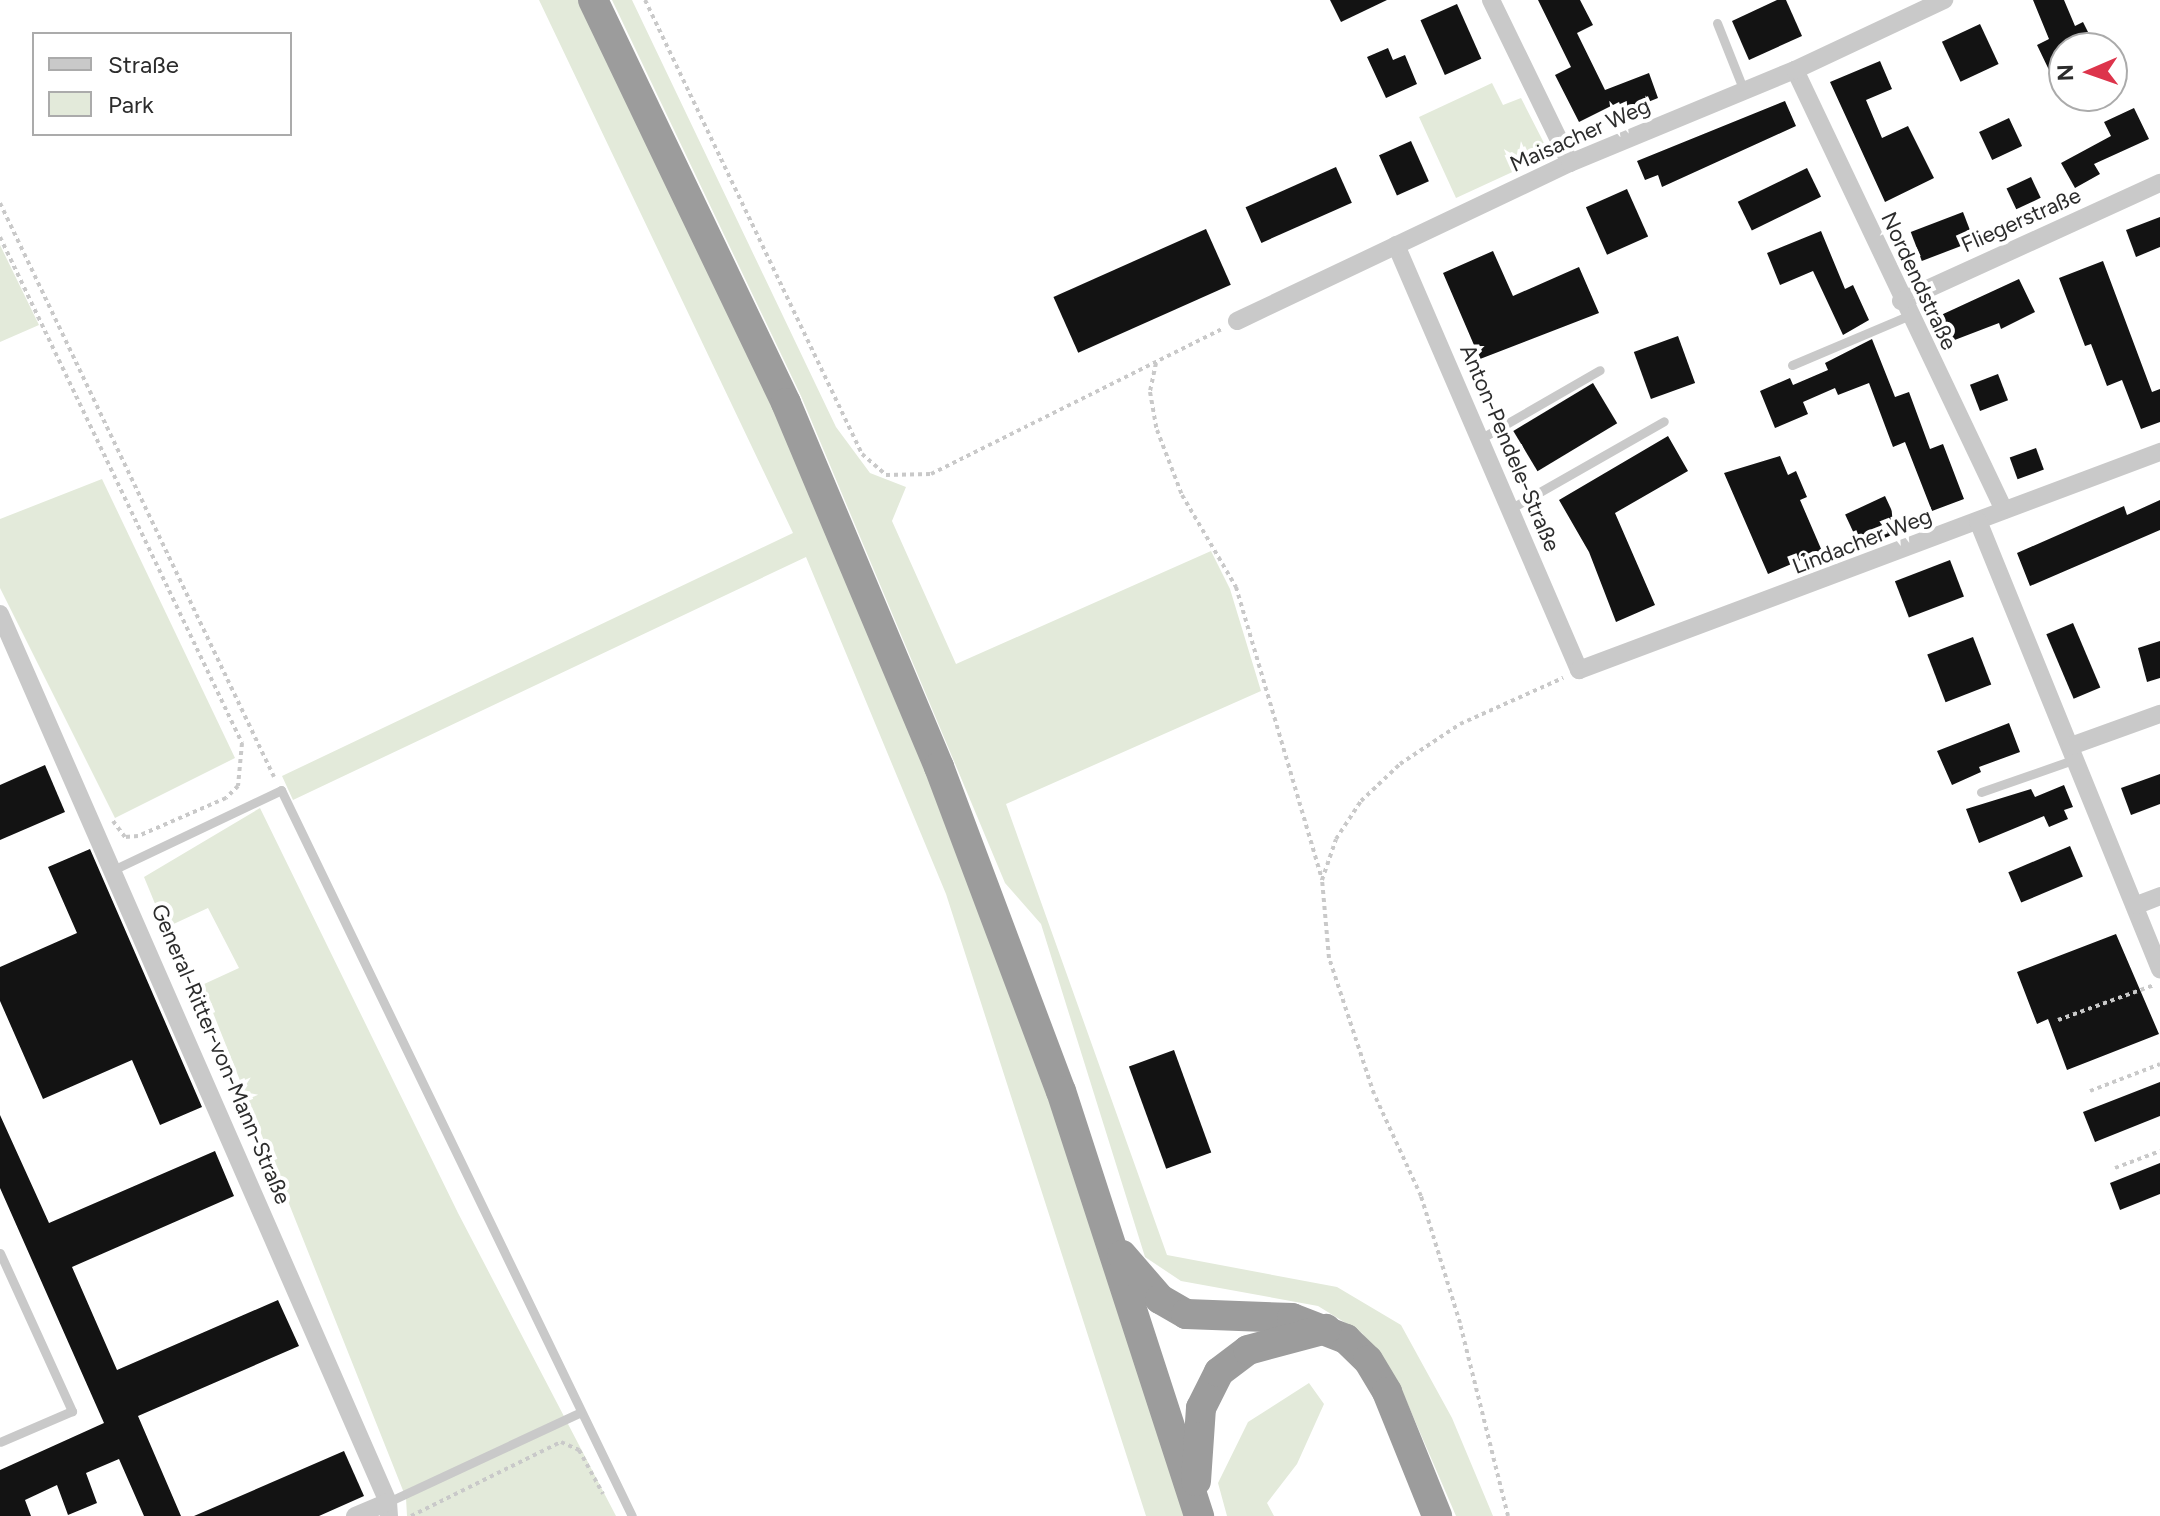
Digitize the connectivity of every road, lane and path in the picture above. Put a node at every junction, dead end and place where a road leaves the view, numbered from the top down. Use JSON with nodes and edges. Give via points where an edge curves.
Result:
{"nodes":[{"id":1,"x":593,"y":0,"type":"edge"},
{"id":2,"x":645,"y":0,"type":"edge"},
{"id":3,"x":1491,"y":0,"type":"edge"},
{"id":4,"x":1944,"y":0,"type":"edge"},
{"id":5,"x":1717,"y":23,"type":"dead end"},
{"id":6,"x":1795,"y":70,"type":"junction"},
{"id":7,"x":1744,"y":91,"type":"junction"},
{"id":8,"x":1570,"y":163,"type":"junction"},
{"id":9,"x":2160,"y":183,"type":"edge"},
{"id":10,"x":0,"y":203,"type":"edge"},
{"id":11,"x":0,"y":237,"type":"edge"},
{"id":12,"x":1396,"y":245,"type":"junction"},
{"id":13,"x":1905,"y":308,"type":"junction"},
{"id":14,"x":1237,"y":321,"type":"joint"},
{"id":15,"x":1156,"y":363,"type":"junction"},
{"id":16,"x":1792,"y":365,"type":"dead end"},
{"id":17,"x":1600,"y":370,"type":"dead end"},
{"id":18,"x":1664,"y":421,"type":"dead end"},
{"id":19,"x":1480,"y":439,"type":"junction"},
{"id":20,"x":2160,"y":452,"type":"edge"},
{"id":21,"x":1510,"y":509,"type":"junction"},
{"id":22,"x":2004,"y":510,"type":"junction"},
{"id":23,"x":1978,"y":521,"type":"junction"},
{"id":24,"x":0,"y":614,"type":"edge"},
{"id":25,"x":1579,"y":670,"type":"junction"},
{"id":26,"x":2160,"y":714,"type":"edge"},
{"id":27,"x":2073,"y":752,"type":"junction"},
{"id":28,"x":281,"y":790,"type":"junction"},
{"id":29,"x":1981,"y":792,"type":"dead end"},
{"id":30,"x":110,"y":814,"type":"dead end"},
{"id":31,"x":115,"y":869,"type":"junction"},
{"id":32,"x":1322,"y":880,"type":"junction"},
{"id":33,"x":2160,"y":896,"type":"edge"},
{"id":34,"x":2137,"y":905,"type":"junction"},
{"id":35,"x":2160,"y":969,"type":"edge"},
{"id":36,"x":2160,"y":983,"type":"edge"},
{"id":37,"x":2058,"y":1020,"type":"dead end"},
{"id":38,"x":2160,"y":1064,"type":"edge"},
{"id":39,"x":2090,"y":1091,"type":"dead end"},
{"id":40,"x":2160,"y":1151,"type":"edge"},
{"id":41,"x":2115,"y":1168,"type":"dead end"},
{"id":42,"x":1112,"y":1243,"type":"junction"},
{"id":43,"x":0,"y":1253,"type":"edge"},
{"id":44,"x":1326,"y":1329,"type":"junction"},
{"id":45,"x":579,"y":1413,"type":"junction"},
{"id":46,"x":0,"y":1442,"type":"edge"},
{"id":47,"x":608,"y":1503,"type":"dead end"},
{"id":48,"x":389,"y":1509,"type":"edge"},
{"id":49,"x":1198,"y":1510,"type":"edge"},
{"id":50,"x":355,"y":1516,"type":"edge"},
{"id":51,"x":411,"y":1516,"type":"edge"},
{"id":52,"x":632,"y":1516,"type":"edge"},
{"id":53,"x":1437,"y":1516,"type":"edge"},
{"id":54,"x":1508,"y":1516,"type":"edge"}],
"edges":[{"from":1,"to":42,"type":"highway","via":[[786,403],[933,753],[1028,998]]},
{"from":2,"to":15,"type":"path","via":[[862,454],[886,475],[931,474]]},
{"from":3,"to":8,"type":"street"},
{"from":4,"to":6,"type":"street","name":"Maisacher Weg"},
{"from":5,"to":7,"type":"lane"},
{"from":6,"to":7,"type":"street","name":"Maisacher Weg"},
{"from":6,"to":13,"type":"street","name":"Nordendstraße"},
{"from":7,"to":8,"type":"street","name":"Maisacher Weg"},
{"from":8,"to":12,"type":"street","name":"Maisacher Weg"},
{"from":9,"to":13,"type":"street","name":"Fliegerstraße"},
{"from":10,"to":28,"type":"path"},
{"from":11,"to":30,"type":"path","via":[[242,743],[238,786],[226,798],[138,836],[125,837]]},
{"from":12,"to":14,"type":"street","name":"Maisacher Weg"},
{"from":12,"to":19,"type":"street","name":"Anton-Pendele-Straße"},
{"from":13,"to":16,"type":"lane"},
{"from":13,"to":22,"type":"street","name":"Nordendstraße"},
{"from":14,"to":15,"type":"path"},
{"from":15,"to":32,"type":"path","via":[[1150,392],[1157,430],[1182,495],[1236,587]]},
{"from":17,"to":19,"type":"lane"},
{"from":18,"to":21,"type":"lane"},
{"from":19,"to":21,"type":"street","name":"Anton-Pendele-Straße"},
{"from":20,"to":22,"type":"street","name":"Lindacher Weg"},
{"from":21,"to":25,"type":"street","name":"Anton-Pendele-Straße"},
{"from":22,"to":23,"type":"street","name":"Lindacher Weg"},
{"from":23,"to":25,"type":"street","name":"Lindacher Weg"},
{"from":23,"to":27,"type":"street"},
{"from":24,"to":31,"type":"street","name":"General-Ritter-von-Mann-Straße"},
{"from":25,"to":32,"type":"path","via":[[1460,724],[1400,764],[1361,801],[1336,839]]},
{"from":26,"to":27,"type":"street"},
{"from":27,"to":29,"type":"lane"},
{"from":27,"to":34,"type":"street"},
{"from":28,"to":31,"type":"lane"},
{"from":28,"to":45,"type":"lane"},
{"from":31,"to":48,"type":"street","name":"General-Ritter-von-Mann-Straße"},
{"from":32,"to":54,"type":"path","via":[[1329,958],[1374,1094],[1421,1196],[1460,1323]]},
{"from":33,"to":34,"type":"street"},
{"from":34,"to":35,"type":"street"},
{"from":36,"to":37,"type":"path"},
{"from":38,"to":39,"type":"path"},
{"from":40,"to":41,"type":"path"},
{"from":42,"to":44,"type":"highway","via":[[1160,1299],[1186,1314],[1292,1318]]},
{"from":42,"to":49,"type":"highway"},
{"from":43,"to":46,"type":"lane","via":[[72,1411]]},
{"from":44,"to":49,"type":"highway","via":[[1248,1350],[1219,1372],[1201,1408]]},
{"from":44,"to":53,"type":"highway","via":[[1368,1360],[1387,1392]]},
{"from":45,"to":48,"type":"lane"},
{"from":45,"to":52,"type":"lane"},
{"from":47,"to":51,"type":"path","via":[[579,1450],[561,1442]]},
{"from":48,"to":50,"type":"street"}]}
